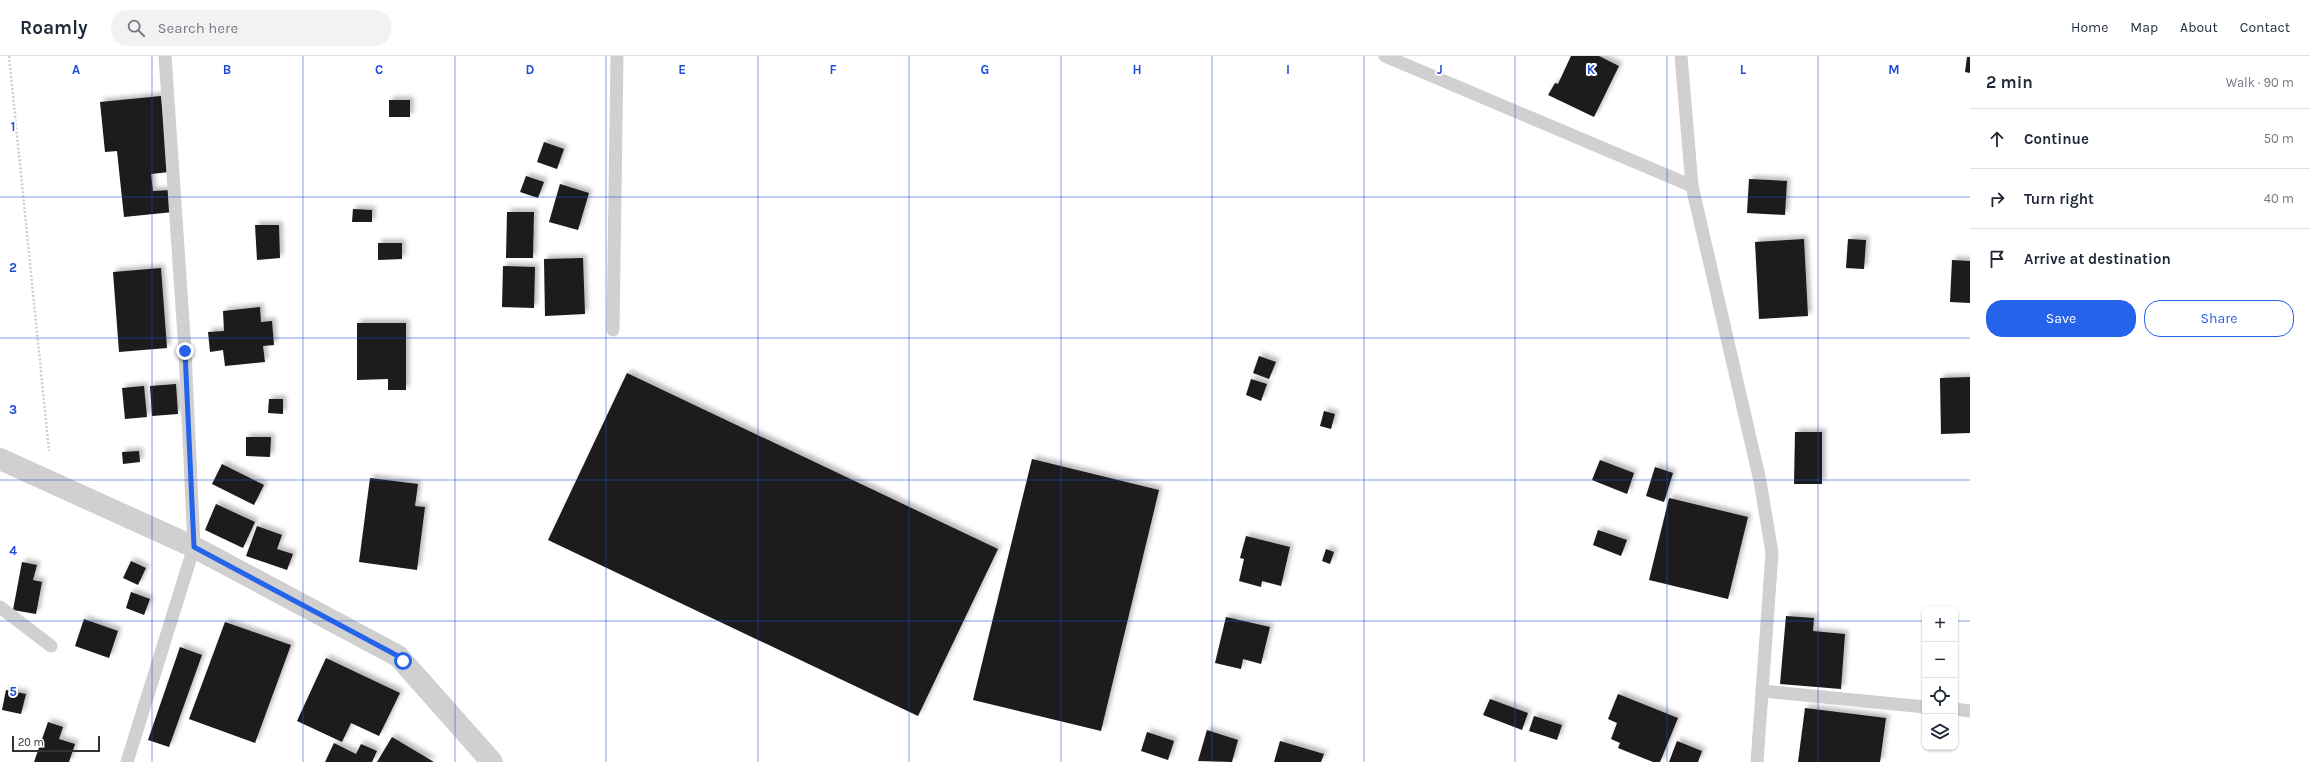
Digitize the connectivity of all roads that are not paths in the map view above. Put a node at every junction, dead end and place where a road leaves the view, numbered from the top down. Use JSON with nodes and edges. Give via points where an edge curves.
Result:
{"nodes":[{"id":1,"x":165,"y":56,"type":"edge"},
{"id":2,"x":617,"y":56,"type":"edge"},
{"id":3,"x":1385,"y":56,"type":"edge"},
{"id":4,"x":1681,"y":56,"type":"edge"},
{"id":5,"x":1692,"y":186,"type":"junction"},
{"id":6,"x":613,"y":330,"type":"dead end"},
{"id":7,"x":0,"y":459,"type":"edge"},
{"id":8,"x":194,"y":547,"type":"junction"},
{"id":9,"x":0,"y":607,"type":"edge"},
{"id":10,"x":51,"y":646,"type":"dead end"},
{"id":11,"x":1762,"y":691,"type":"junction"},
{"id":12,"x":1922,"y":707,"type":"edge"},
{"id":13,"x":1958,"y":709,"type":"edge"},
{"id":14,"x":1970,"y":711,"type":"edge"},
{"id":15,"x":127,"y":762,"type":"edge"},
{"id":16,"x":492,"y":762,"type":"edge"},
{"id":17,"x":1757,"y":762,"type":"edge"}],
"edges":[{"from":1,"to":8,"type":"lane","via":[[185,351]]},
{"from":2,"to":6,"type":"lane"},
{"from":3,"to":5,"type":"lane"},
{"from":4,"to":5,"type":"lane"},
{"from":5,"to":11,"type":"lane","via":[[1760,481],[1772,553]]},
{"from":7,"to":8,"type":"street"},
{"from":8,"to":15,"type":"lane"},
{"from":8,"to":16,"type":"street","via":[[398,656]]},
{"from":9,"to":10,"type":"lane"},
{"from":11,"to":12,"type":"lane"},
{"from":11,"to":17,"type":"lane"},
{"from":13,"to":14,"type":"lane"}]}
